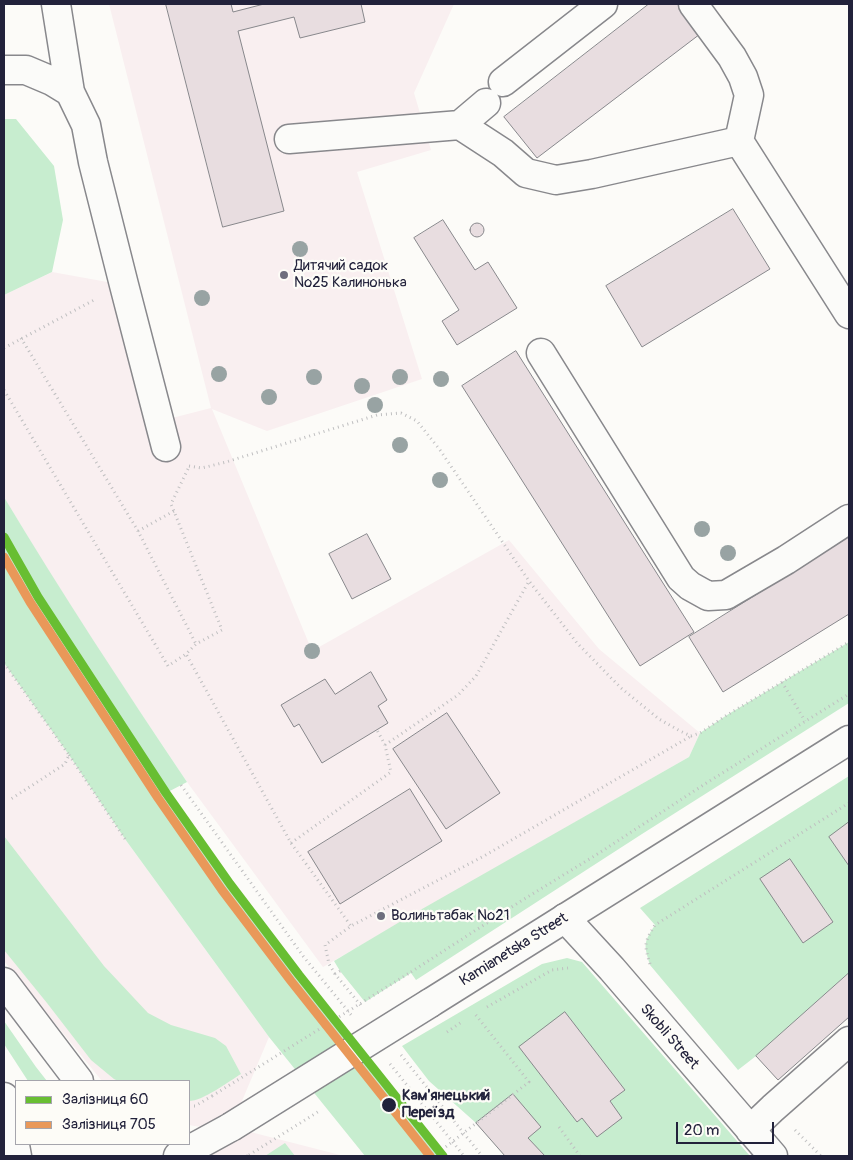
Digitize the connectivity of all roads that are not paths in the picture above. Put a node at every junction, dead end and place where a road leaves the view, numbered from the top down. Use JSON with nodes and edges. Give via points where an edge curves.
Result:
{"nodes":[{"id":1,"x":56,"y":4,"type":"edge"},
{"id":2,"x":603,"y":4,"type":"edge"},
{"id":3,"x":693,"y":4,"type":"edge"},
{"id":4,"x":4,"y":70,"type":"edge"},
{"id":5,"x":70,"y":92,"type":"junction"},
{"id":6,"x":460,"y":125,"type":"junction"},
{"id":7,"x":289,"y":139,"type":"dead end"},
{"id":8,"x":739,"y":141,"type":"junction"},
{"id":9,"x":849,"y":314,"type":"edge"},
{"id":10,"x":541,"y":353,"type":"dead end"},
{"id":11,"x":166,"y":447,"type":"road end"},
{"id":12,"x":849,"y":519,"type":"edge"},
{"id":13,"x":849,"y":740,"type":"edge"},
{"id":14,"x":565,"y":918,"type":"junction"},
{"id":15,"x":4,"y":982,"type":"edge"},
{"id":16,"x":849,"y":1041,"type":"edge"},
{"id":17,"x":78,"y":1080,"type":"edge"},
{"id":18,"x":4,"y":1097,"type":"edge"},
{"id":19,"x":228,"y":1129,"type":"junction"},
{"id":20,"x":750,"y":1130,"type":"junction"},
{"id":21,"x":190,"y":1136,"type":"edge"},
{"id":22,"x":17,"y":1156,"type":"edge"},
{"id":23,"x":178,"y":1156,"type":"edge"},
{"id":24,"x":205,"y":1156,"type":"edge"},
{"id":25,"x":773,"y":1156,"type":"edge"}],
"edges":[{"from":1,"to":5,"type":"main road"},
{"from":2,"to":6,"type":"main road","via":[[495,92]]},
{"from":3,"to":8,"type":"main road","via":[[743,77],[748,95]]},
{"from":4,"to":5,"type":"main road","via":[[26,70]]},
{"from":5,"to":11,"type":"main road","via":[[86,125]]},
{"from":6,"to":7,"type":"main road"},
{"from":6,"to":8,"type":"main road","via":[[503,153],[526,173],[556,180]]},
{"from":8,"to":9,"type":"main road"},
{"from":10,"to":12,"type":"main road","via":[[681,578],[708,596],[726,595]]},
{"from":13,"to":14,"type":"main road","name":"Kamianetska Street"},
{"from":14,"to":19,"type":"main road","name":"Kamianetska Street","bridge":true},
{"from":14,"to":20,"type":"main road","name":"Skobli Street"},
{"from":15,"to":17,"type":"main road"},
{"from":16,"to":20,"type":"main road"},
{"from":18,"to":22,"type":"main road"},
{"from":19,"to":21,"type":"main road"},
{"from":19,"to":23,"type":"main road","name":"Kamianetska Street"},
{"from":19,"to":24,"type":"main road"},
{"from":20,"to":25,"type":"main road","name":"Skobli Street"}]}
